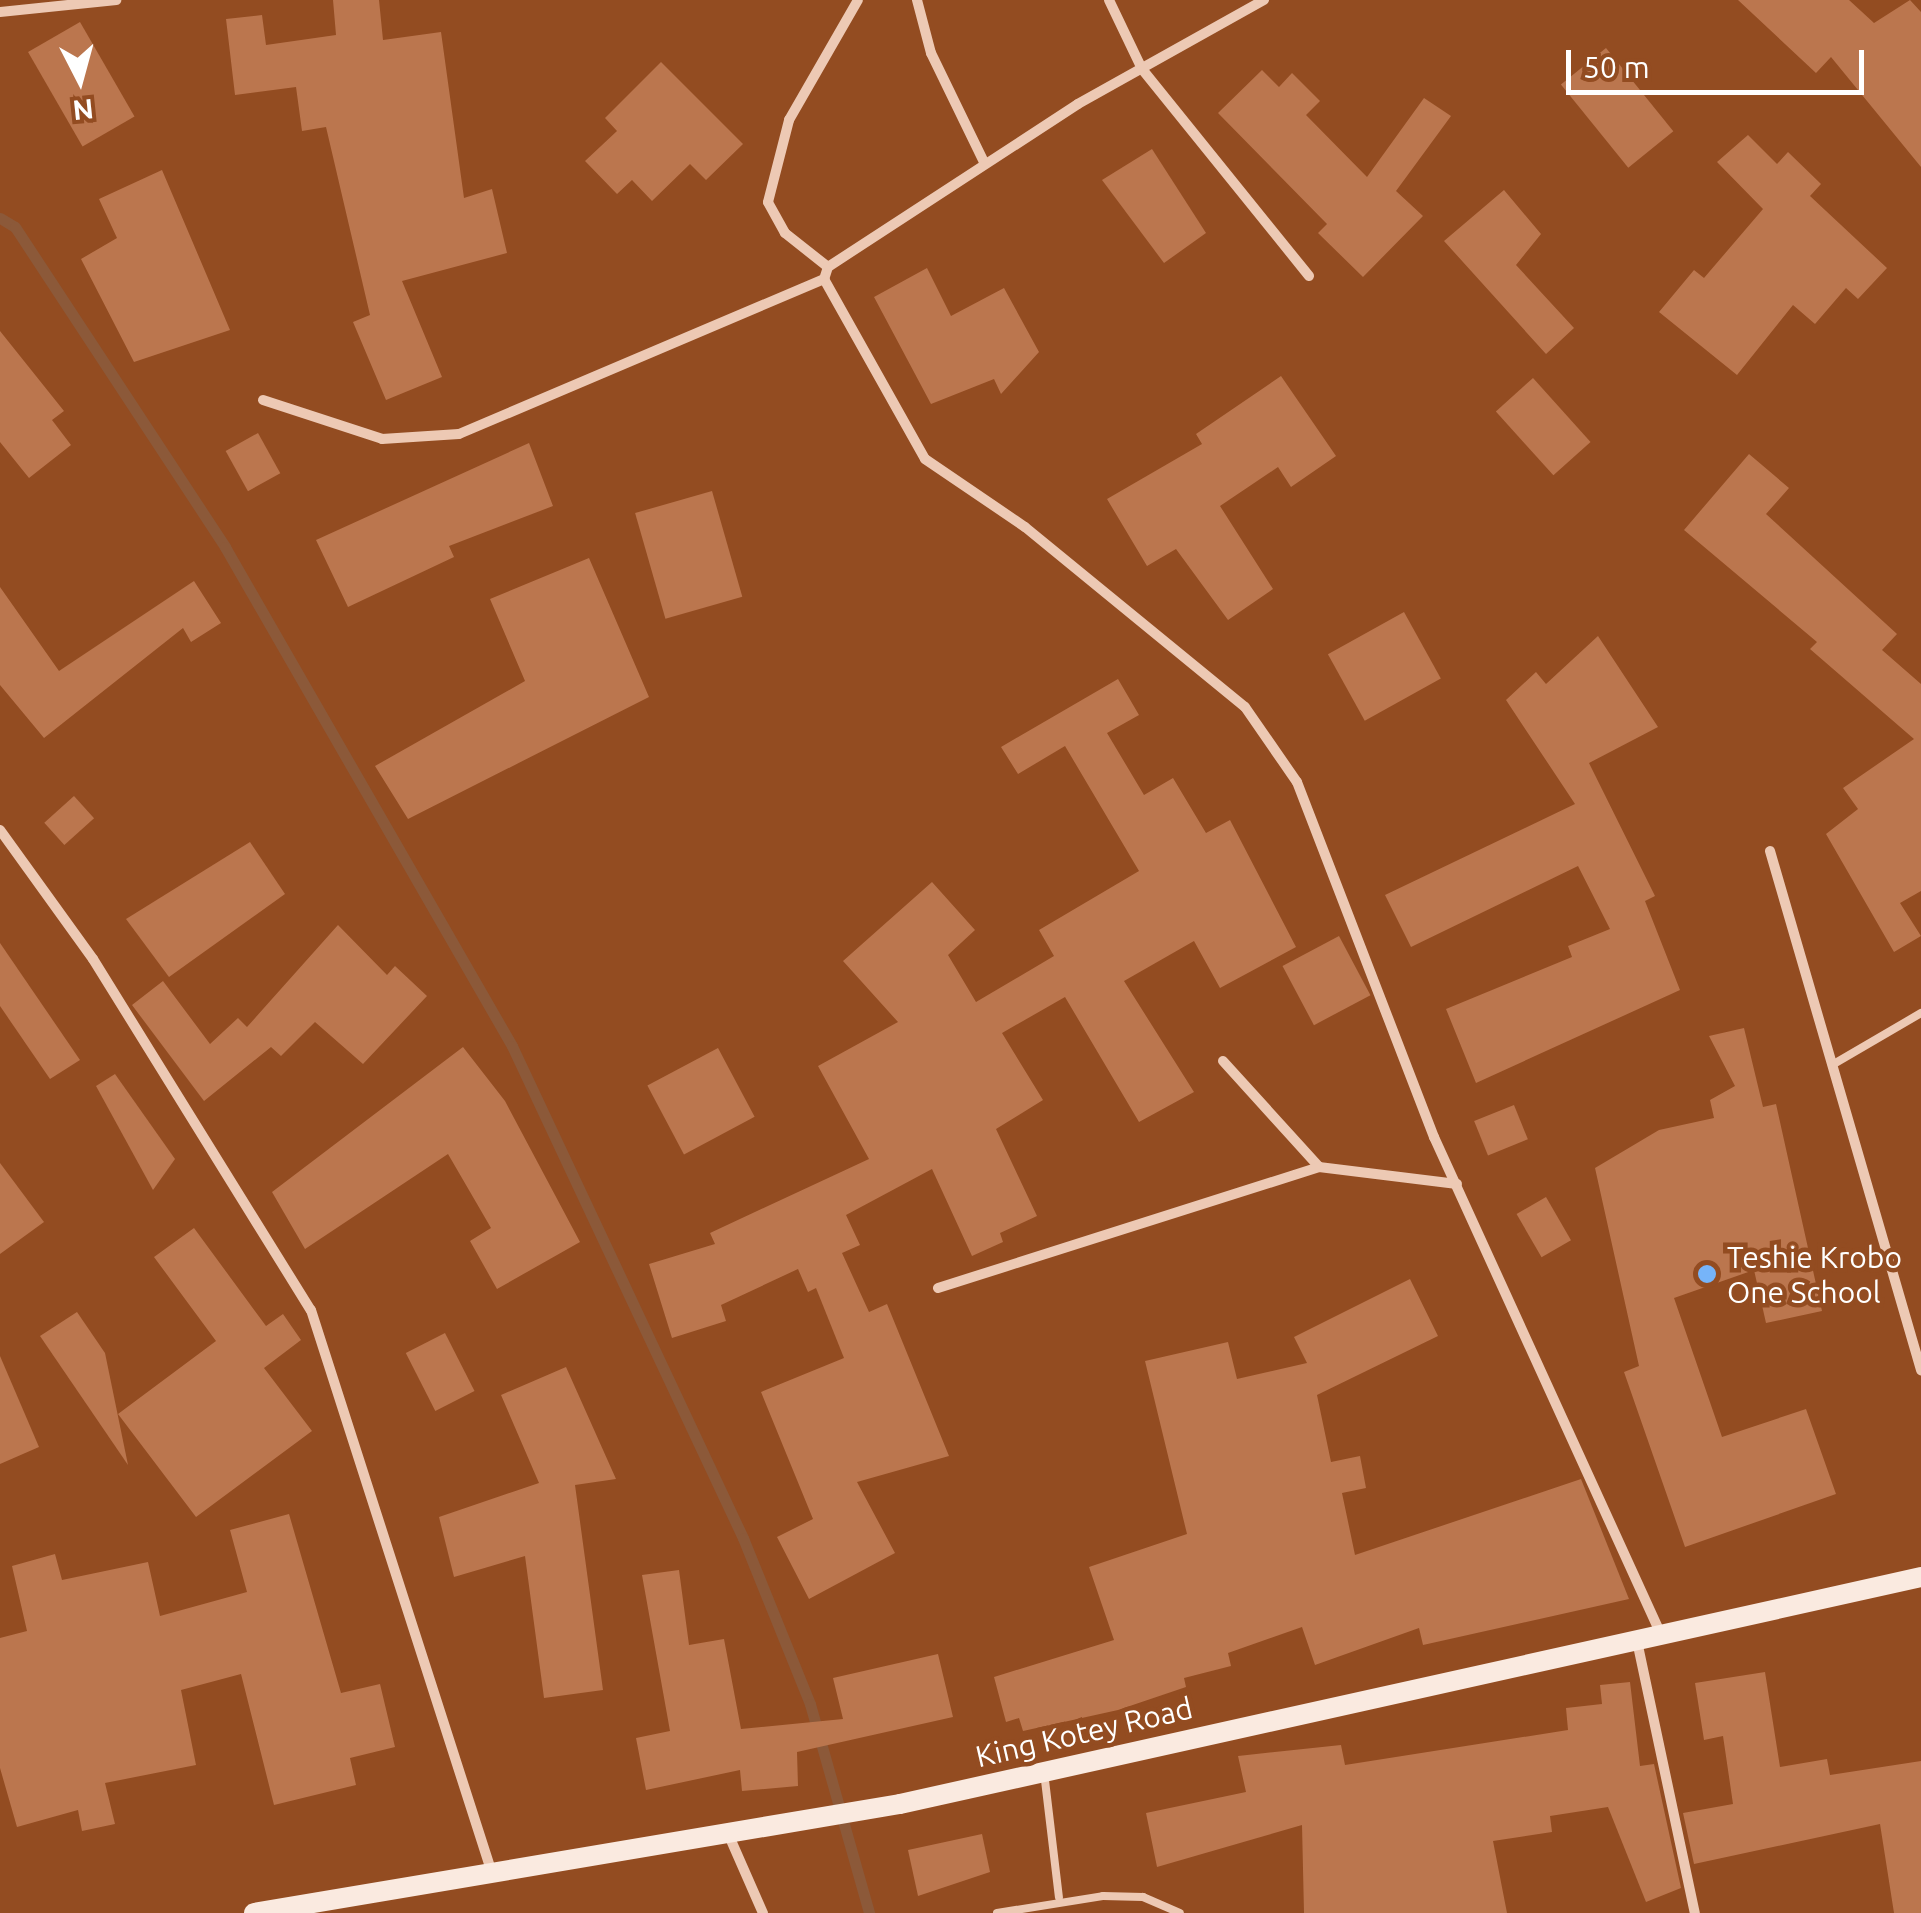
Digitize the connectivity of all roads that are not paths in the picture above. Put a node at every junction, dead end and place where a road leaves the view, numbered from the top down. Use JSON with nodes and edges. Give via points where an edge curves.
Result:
{"nodes":[{"id":1,"x":116,"y":0,"type":"edge"},
{"id":2,"x":858,"y":0,"type":"edge"},
{"id":3,"x":917,"y":0,"type":"edge"},
{"id":4,"x":1110,"y":0,"type":"edge"},
{"id":5,"x":1264,"y":0,"type":"edge"},
{"id":6,"x":0,"y":12,"type":"edge"},
{"id":7,"x":1142,"y":69,"type":"junction"},
{"id":8,"x":985,"y":164,"type":"junction"},
{"id":9,"x":826,"y":273,"type":"junction"},
{"id":10,"x":1309,"y":276,"type":"dead end"},
{"id":11,"x":263,"y":400,"type":"dead end"},
{"id":12,"x":0,"y":830,"type":"edge"},
{"id":13,"x":1770,"y":851,"type":"dead end"},
{"id":14,"x":1921,"y":1013,"type":"edge"},
{"id":15,"x":1222,"y":1061,"type":"dead end"},
{"id":16,"x":1832,"y":1066,"type":"junction"},
{"id":17,"x":1319,"y":1167,"type":"junction"},
{"id":18,"x":1456,"y":1184,"type":"junction"},
{"id":19,"x":938,"y":1288,"type":"dead end"},
{"id":20,"x":1921,"y":1370,"type":"edge"},
{"id":21,"x":1921,"y":1577,"type":"edge"},
{"id":22,"x":1659,"y":1630,"type":"junction"},
{"id":23,"x":1636,"y":1635,"type":"junction"},
{"id":24,"x":1044,"y":1772,"type":"junction"},
{"id":25,"x":730,"y":1838,"type":"junction"},
{"id":26,"x":492,"y":1874,"type":"junction"},
{"id":27,"x":1059,"y":1897,"type":"junction"},
{"id":28,"x":254,"y":1913,"type":"edge"},
{"id":29,"x":763,"y":1913,"type":"edge"},
{"id":30,"x":997,"y":1913,"type":"edge"},
{"id":31,"x":1180,"y":1913,"type":"edge"},
{"id":32,"x":1695,"y":1913,"type":"edge"}],
"edges":[{"from":1,"to":6,"type":"street"},
{"from":2,"to":9,"type":"street","via":[[789,120],[768,202],[785,233]]},
{"from":3,"to":8,"type":"street","via":[[931,53]]},
{"from":4,"to":7,"type":"street"},
{"from":5,"to":7,"type":"street"},
{"from":7,"to":8,"type":"street"},
{"from":7,"to":10,"type":"street"},
{"from":8,"to":9,"type":"street"},
{"from":9,"to":11,"type":"street","via":[[459,434],[382,438]]},
{"from":9,"to":18,"type":"street","via":[[925,459],[1024,527],[1246,707],[1298,782]]},
{"from":12,"to":26,"type":"street","via":[[93,959],[311,1310]]},
{"from":13,"to":16,"type":"street"},
{"from":14,"to":16,"type":"lane"},
{"from":15,"to":17,"type":"street"},
{"from":16,"to":20,"type":"street"},
{"from":17,"to":18,"type":"street"},
{"from":17,"to":19,"type":"street"},
{"from":18,"to":22,"type":"street"},
{"from":21,"to":22,"type":"street","name":"King Kotey Road"},
{"from":22,"to":23,"type":"street","name":"King Kotey Road"},
{"from":23,"to":24,"type":"street","name":"King Kotey Road"},
{"from":23,"to":32,"type":"street"},
{"from":24,"to":25,"type":"street","name":"King Kotey Road"},
{"from":24,"to":27,"type":"lane"},
{"from":25,"to":26,"type":"street","name":"King Kotey Road"},
{"from":25,"to":29,"type":"street"},
{"from":26,"to":28,"type":"street","name":"King Kotey Road"},
{"from":27,"to":30,"type":"lane"},
{"from":27,"to":31,"type":"lane","via":[[1144,1898]]}]}
